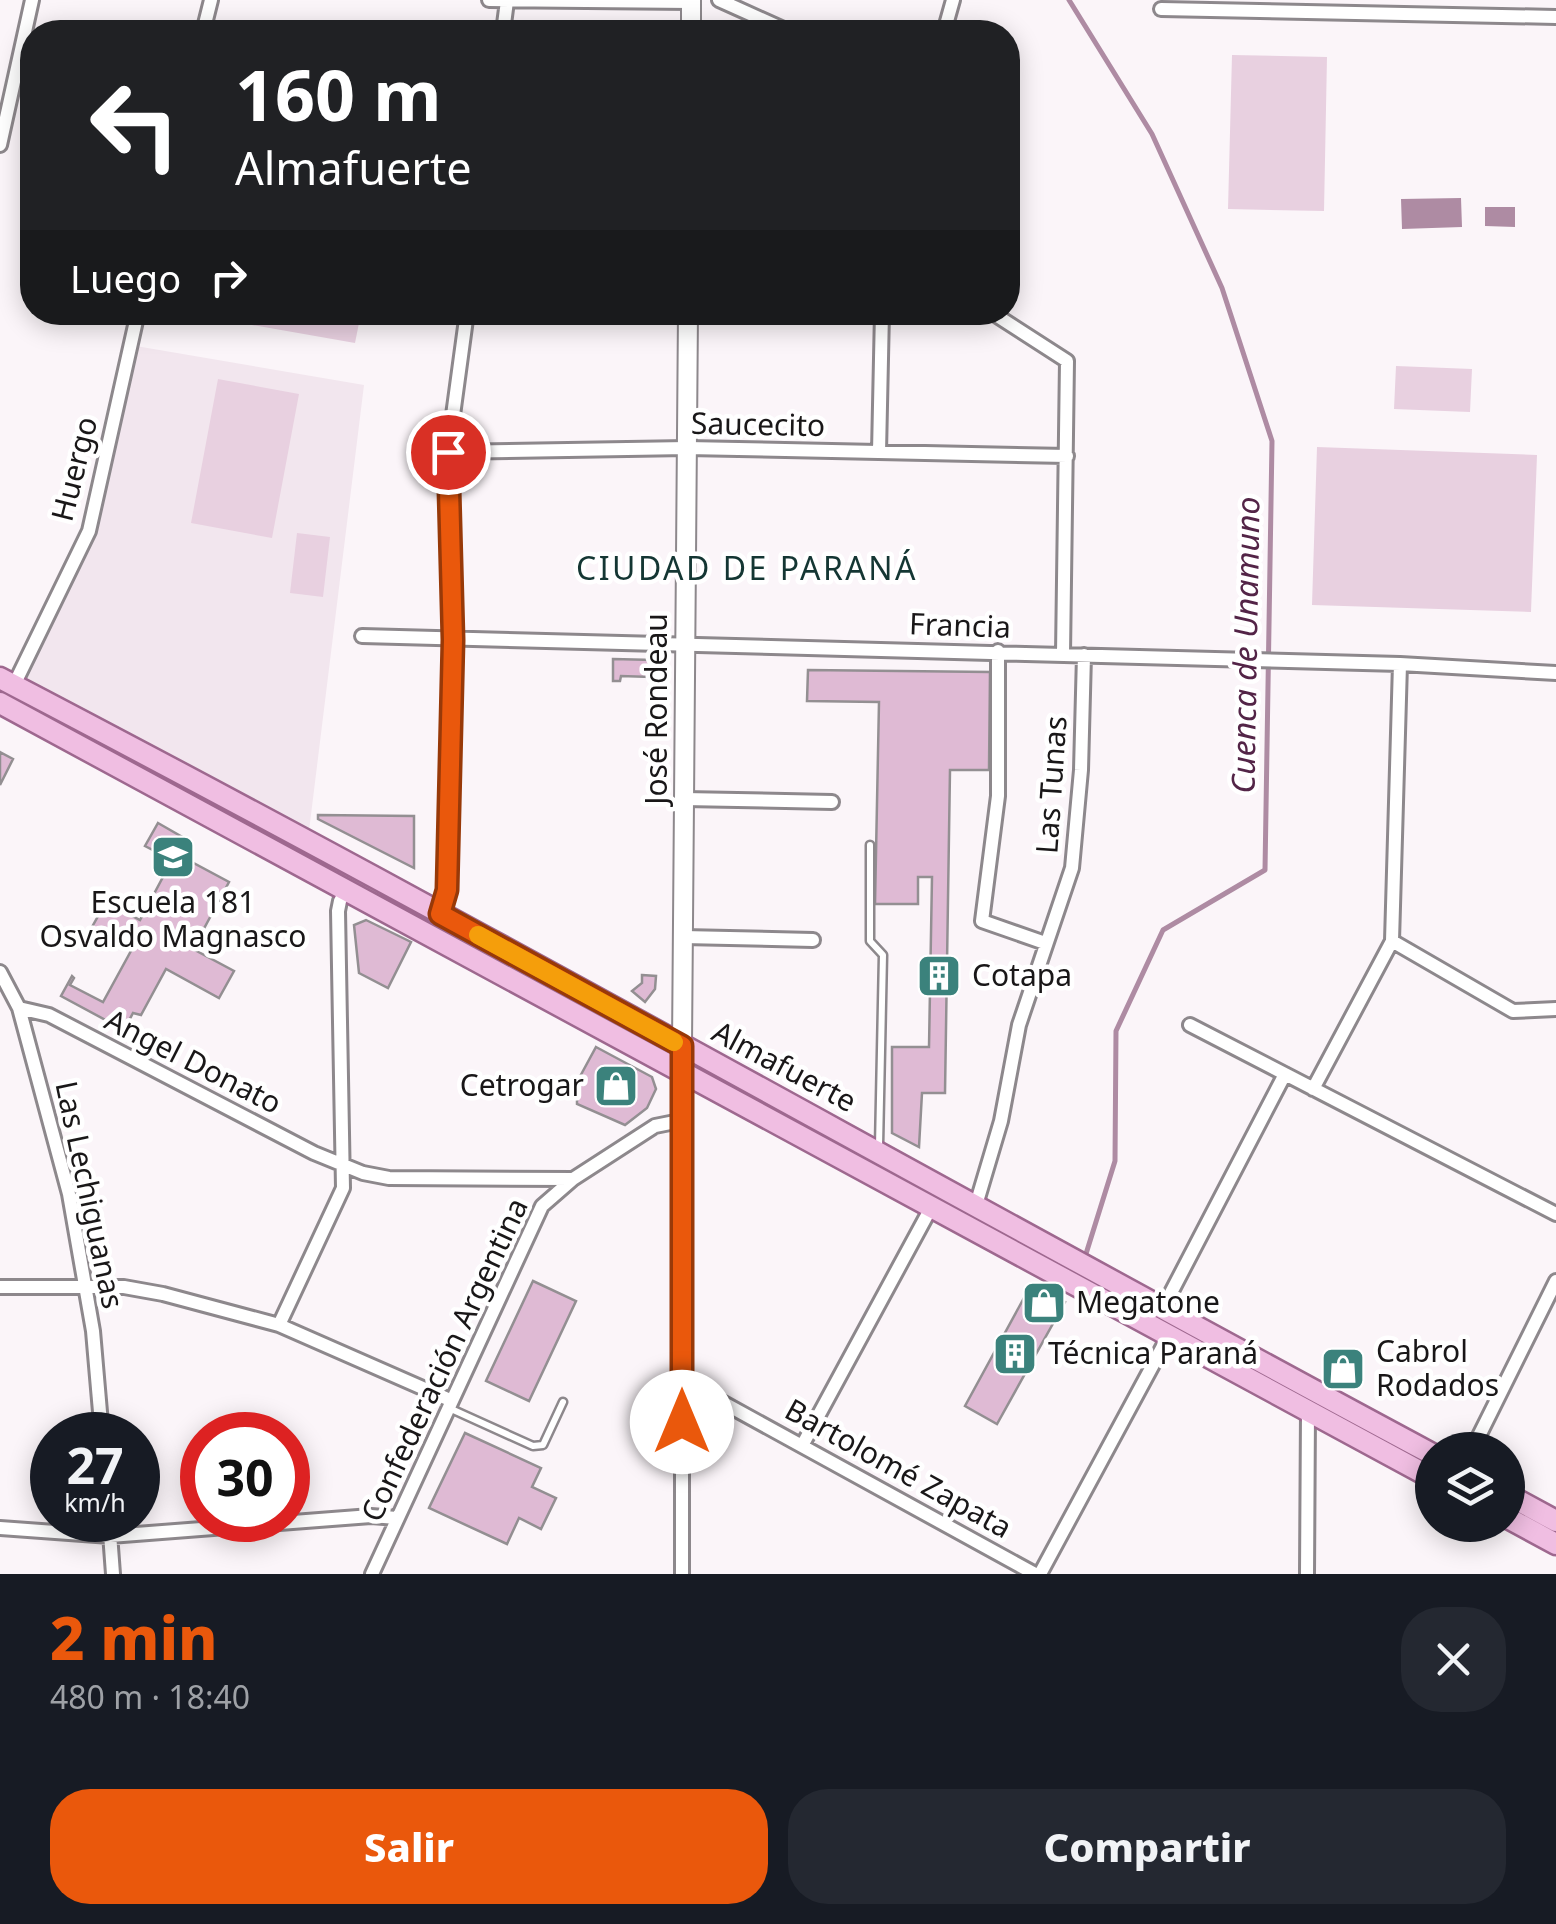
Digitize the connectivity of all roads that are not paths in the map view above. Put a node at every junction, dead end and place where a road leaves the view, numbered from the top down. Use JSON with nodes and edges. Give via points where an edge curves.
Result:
{"nodes":[{"id":1,"x":489,"y":0,"type":"edge"},
{"id":2,"x":718,"y":0,"type":"edge"},
{"id":3,"x":507,"y":1,"type":"edge"},
{"id":4,"x":691,"y":1,"type":"edge"},
{"id":5,"x":1223,"y":5,"type":"edge"},
{"id":6,"x":1161,"y":9,"type":"dead end"},
{"id":7,"x":1556,"y":17,"type":"edge"},
{"id":8,"x":763,"y":20,"type":"edge"},
{"id":9,"x":20,"y":54,"type":"edge"},
{"id":10,"x":0,"y":145,"type":"edge"},
{"id":11,"x":135,"y":325,"type":"edge"},
{"id":12,"x":465,"y":325,"type":"edge"},
{"id":13,"x":688,"y":325,"type":"edge"},
{"id":14,"x":882,"y":325,"type":"edge"},
{"id":15,"x":1011,"y":325,"type":"edge"},
{"id":16,"x":687,"y":448,"type":"junction"},
{"id":17,"x":448,"y":452,"type":"junction"},
{"id":18,"x":879,"y":452,"type":"junction"},
{"id":19,"x":1067,"y":456,"type":"junction"},
{"id":20,"x":362,"y":636,"type":"dead end"},
{"id":21,"x":453,"y":640,"type":"junction"},
{"id":22,"x":684,"y":644,"type":"junction"},
{"id":23,"x":998,"y":652,"type":"junction"},
{"id":24,"x":1062,"y":654,"type":"junction"},
{"id":25,"x":1084,"y":654,"type":"junction"},
{"id":26,"x":1400,"y":664,"type":"junction"},
{"id":27,"x":1556,"y":673,"type":"edge"},
{"id":28,"x":7,"y":681,"type":"edge"},
{"id":29,"x":0,"y":703,"type":"edge"},
{"id":30,"x":684,"y":799,"type":"junction"},
{"id":31,"x":832,"y":802,"type":"dead end"},
{"id":32,"x":870,"y":845,"type":"dead end"},
{"id":33,"x":347,"y":888,"type":"junction"},
{"id":34,"x":440,"y":914,"type":"junction"},
{"id":35,"x":683,"y":937,"type":"junction"},
{"id":36,"x":813,"y":940,"type":"dead end"},
{"id":37,"x":1392,"y":942,"type":"junction"},
{"id":38,"x":1045,"y":943,"type":"junction"},
{"id":39,"x":0,"y":972,"type":"edge"},
{"id":40,"x":19,"y":1008,"type":"junction"},
{"id":41,"x":1556,"y":1008,"type":"edge"},
{"id":42,"x":1190,"y":1025,"type":"dead end"},
{"id":43,"x":682,"y":1046,"type":"junction"},
{"id":44,"x":680,"y":1069,"type":"junction"},
{"id":45,"x":1285,"y":1074,"type":"junction"},
{"id":46,"x":1313,"y":1089,"type":"junction"},
{"id":47,"x":680,"y":1121,"type":"junction"},
{"id":48,"x":879,"y":1153,"type":"junction"},
{"id":49,"x":342,"y":1164,"type":"junction"},
{"id":50,"x":573,"y":1179,"type":"junction"},
{"id":51,"x":976,"y":1205,"type":"junction"},
{"id":52,"x":932,"y":1206,"type":"junction"},
{"id":53,"x":1556,"y":1214,"type":"edge"},
{"id":54,"x":1556,"y":1281,"type":"edge"},
{"id":55,"x":86,"y":1286,"type":"junction"},
{"id":56,"x":0,"y":1287,"type":"edge"},
{"id":57,"x":1162,"y":1310,"type":"junction"},
{"id":58,"x":279,"y":1325,"type":"junction"},
{"id":59,"x":1169,"y":1335,"type":"junction"},
{"id":60,"x":682,"y":1384,"type":"junction"},
{"id":61,"x":563,"y":1402,"type":"dead end"},
{"id":62,"x":449,"y":1404,"type":"junction"},
{"id":63,"x":100,"y":1412,"type":"edge"},
{"id":64,"x":1308,"y":1412,"type":"junction"},
{"id":65,"x":1481,"y":1432,"type":"edge"},
{"id":66,"x":803,"y":1444,"type":"junction"},
{"id":67,"x":1415,"y":1445,"type":"edge"},
{"id":68,"x":1415,"y":1469,"type":"edge"},
{"id":69,"x":1525,"y":1504,"type":"edge"},
{"id":70,"x":396,"y":1518,"type":"junction"},
{"id":71,"x":1556,"y":1521,"type":"edge"},
{"id":72,"x":1525,"y":1527,"type":"edge"},
{"id":73,"x":0,"y":1528,"type":"edge"},
{"id":74,"x":30,"y":1530,"type":"edge"},
{"id":75,"x":160,"y":1532,"type":"edge"},
{"id":76,"x":110,"y":1542,"type":"edge"},
{"id":77,"x":1556,"y":1544,"type":"edge"},
{"id":78,"x":113,"y":1574,"type":"edge"},
{"id":79,"x":372,"y":1574,"type":"edge"},
{"id":80,"x":682,"y":1574,"type":"edge"},
{"id":81,"x":1038,"y":1574,"type":"edge"},
{"id":82,"x":1307,"y":1574,"type":"edge"}],
"edges":[{"from":1,"to":3,"type":"street"},
{"from":2,"to":8,"type":"street"},
{"from":3,"to":4,"type":"street"},
{"from":5,"to":6,"type":"street"},
{"from":5,"to":7,"type":"street"},
{"from":9,"to":10,"type":"street"},
{"from":11,"to":28,"type":"street","name":"Huergo","via":[[89,530]]},
{"from":12,"to":17,"type":"street"},
{"from":13,"to":16,"type":"street","name":"José Rondeau"},
{"from":14,"to":18,"type":"street"},
{"from":15,"to":19,"type":"street","via":[[1067,361]]},
{"from":16,"to":17,"type":"street","name":"Saucecito"},
{"from":16,"to":18,"type":"street","name":"Saucecito"},
{"from":16,"to":22,"type":"street","name":"José Rondeau"},
{"from":17,"to":21,"type":"street"},
{"from":18,"to":19,"type":"street","name":"Saucecito"},
{"from":19,"to":24,"type":"street"},
{"from":20,"to":21,"type":"street","name":"Francia"},
{"from":21,"to":22,"type":"street","name":"Francia"},
{"from":21,"to":34,"type":"street","via":[[447,890]]},
{"from":22,"to":23,"type":"street","name":"Francia"},
{"from":22,"to":30,"type":"street","name":"José Rondeau"},
{"from":23,"to":24,"type":"street","name":"Francia"},
{"from":23,"to":38,"type":"street","via":[[998,796],[982,921]]},
{"from":24,"to":25,"type":"street","name":"Francia"},
{"from":25,"to":26,"type":"street","name":"Francia"},
{"from":25,"to":38,"type":"street","name":"Las Tunas","via":[[1072,868]]},
{"from":26,"to":27,"type":"street","name":"Francia"},
{"from":26,"to":37,"type":"street"},
{"from":28,"to":34,"type":"main road","name":"Almafuerte"},
{"from":29,"to":33,"type":"main road","name":"Almafuerte"},
{"from":30,"to":31,"type":"street"},
{"from":30,"to":35,"type":"street","name":"José Rondeau"},
{"from":32,"to":48,"type":"lane","via":[[870,942],[883,955]]},
{"from":33,"to":44,"type":"main road","name":"Almafuerte"},
{"from":33,"to":49,"type":"street","via":[[338,911]]},
{"from":34,"to":43,"type":"main road","name":"Almafuerte"},
{"from":35,"to":36,"type":"street"},
{"from":35,"to":43,"type":"street","name":"José Rondeau"},
{"from":37,"to":41,"type":"street","via":[[1512,1010]]},
{"from":37,"to":46,"type":"street"},
{"from":38,"to":51,"type":"street","name":"Las Tunas"},
{"from":39,"to":40,"type":"street","name":"Las Lechiguanas"},
{"from":40,"to":49,"type":"street","name":"Angel Donato","via":[[48,1015]]},
{"from":40,"to":55,"type":"street","name":"Las Lechiguanas"},
{"from":42,"to":45,"type":"street"},
{"from":43,"to":44,"type":"street"},
{"from":43,"to":48,"type":"main road","name":"Almafuerte"},
{"from":44,"to":47,"type":"street"},
{"from":44,"to":52,"type":"main road","name":"Almafuerte"},
{"from":45,"to":46,"type":"street"},
{"from":45,"to":57,"type":"street"},
{"from":46,"to":53,"type":"street"},
{"from":47,"to":50,"type":"street","name":"Confederación Argentina","via":[[656,1126]]},
{"from":47,"to":60,"type":"street"},
{"from":48,"to":51,"type":"main road","name":"Almafuerte"},
{"from":49,"to":50,"type":"street","name":"Angel Donato","via":[[389,1178]]},
{"from":49,"to":58,"type":"street","via":[[340,1200]]},
{"from":50,"to":62,"type":"street","name":"Confederación Argentina","via":[[542,1206]]},
{"from":51,"to":57,"type":"main road","name":"Almafuerte"},
{"from":52,"to":59,"type":"main road","name":"Almafuerte"},
{"from":52,"to":66,"type":"street"},
{"from":54,"to":65,"type":"street"},
{"from":55,"to":56,"type":"street"},
{"from":55,"to":58,"type":"street","via":[[138,1289]]},
{"from":55,"to":63,"type":"street","name":"Las Lechiguanas"},
{"from":57,"to":67,"type":"main road","name":"Almafuerte"},
{"from":58,"to":62,"type":"street"},
{"from":59,"to":64,"type":"main road","name":"Almafuerte"},
{"from":59,"to":81,"type":"street"},
{"from":60,"to":66,"type":"street","name":"Bartolomé Zapata"},
{"from":60,"to":80,"type":"street"},
{"from":61,"to":62,"type":"lane","via":[[543,1445],[533,1446]]},
{"from":62,"to":70,"type":"street","name":"Confederación Argentina"},
{"from":64,"to":68,"type":"main road","name":"Almafuerte"},
{"from":64,"to":82,"type":"street"},
{"from":66,"to":81,"type":"street","name":"Bartolomé Zapata"},
{"from":69,"to":71,"type":"main road"},
{"from":70,"to":75,"type":"street"},
{"from":70,"to":79,"type":"street","name":"Confederación Argentina"},
{"from":72,"to":77,"type":"main road"},
{"from":73,"to":74,"type":"street"},
{"from":76,"to":78,"type":"street"}]}
